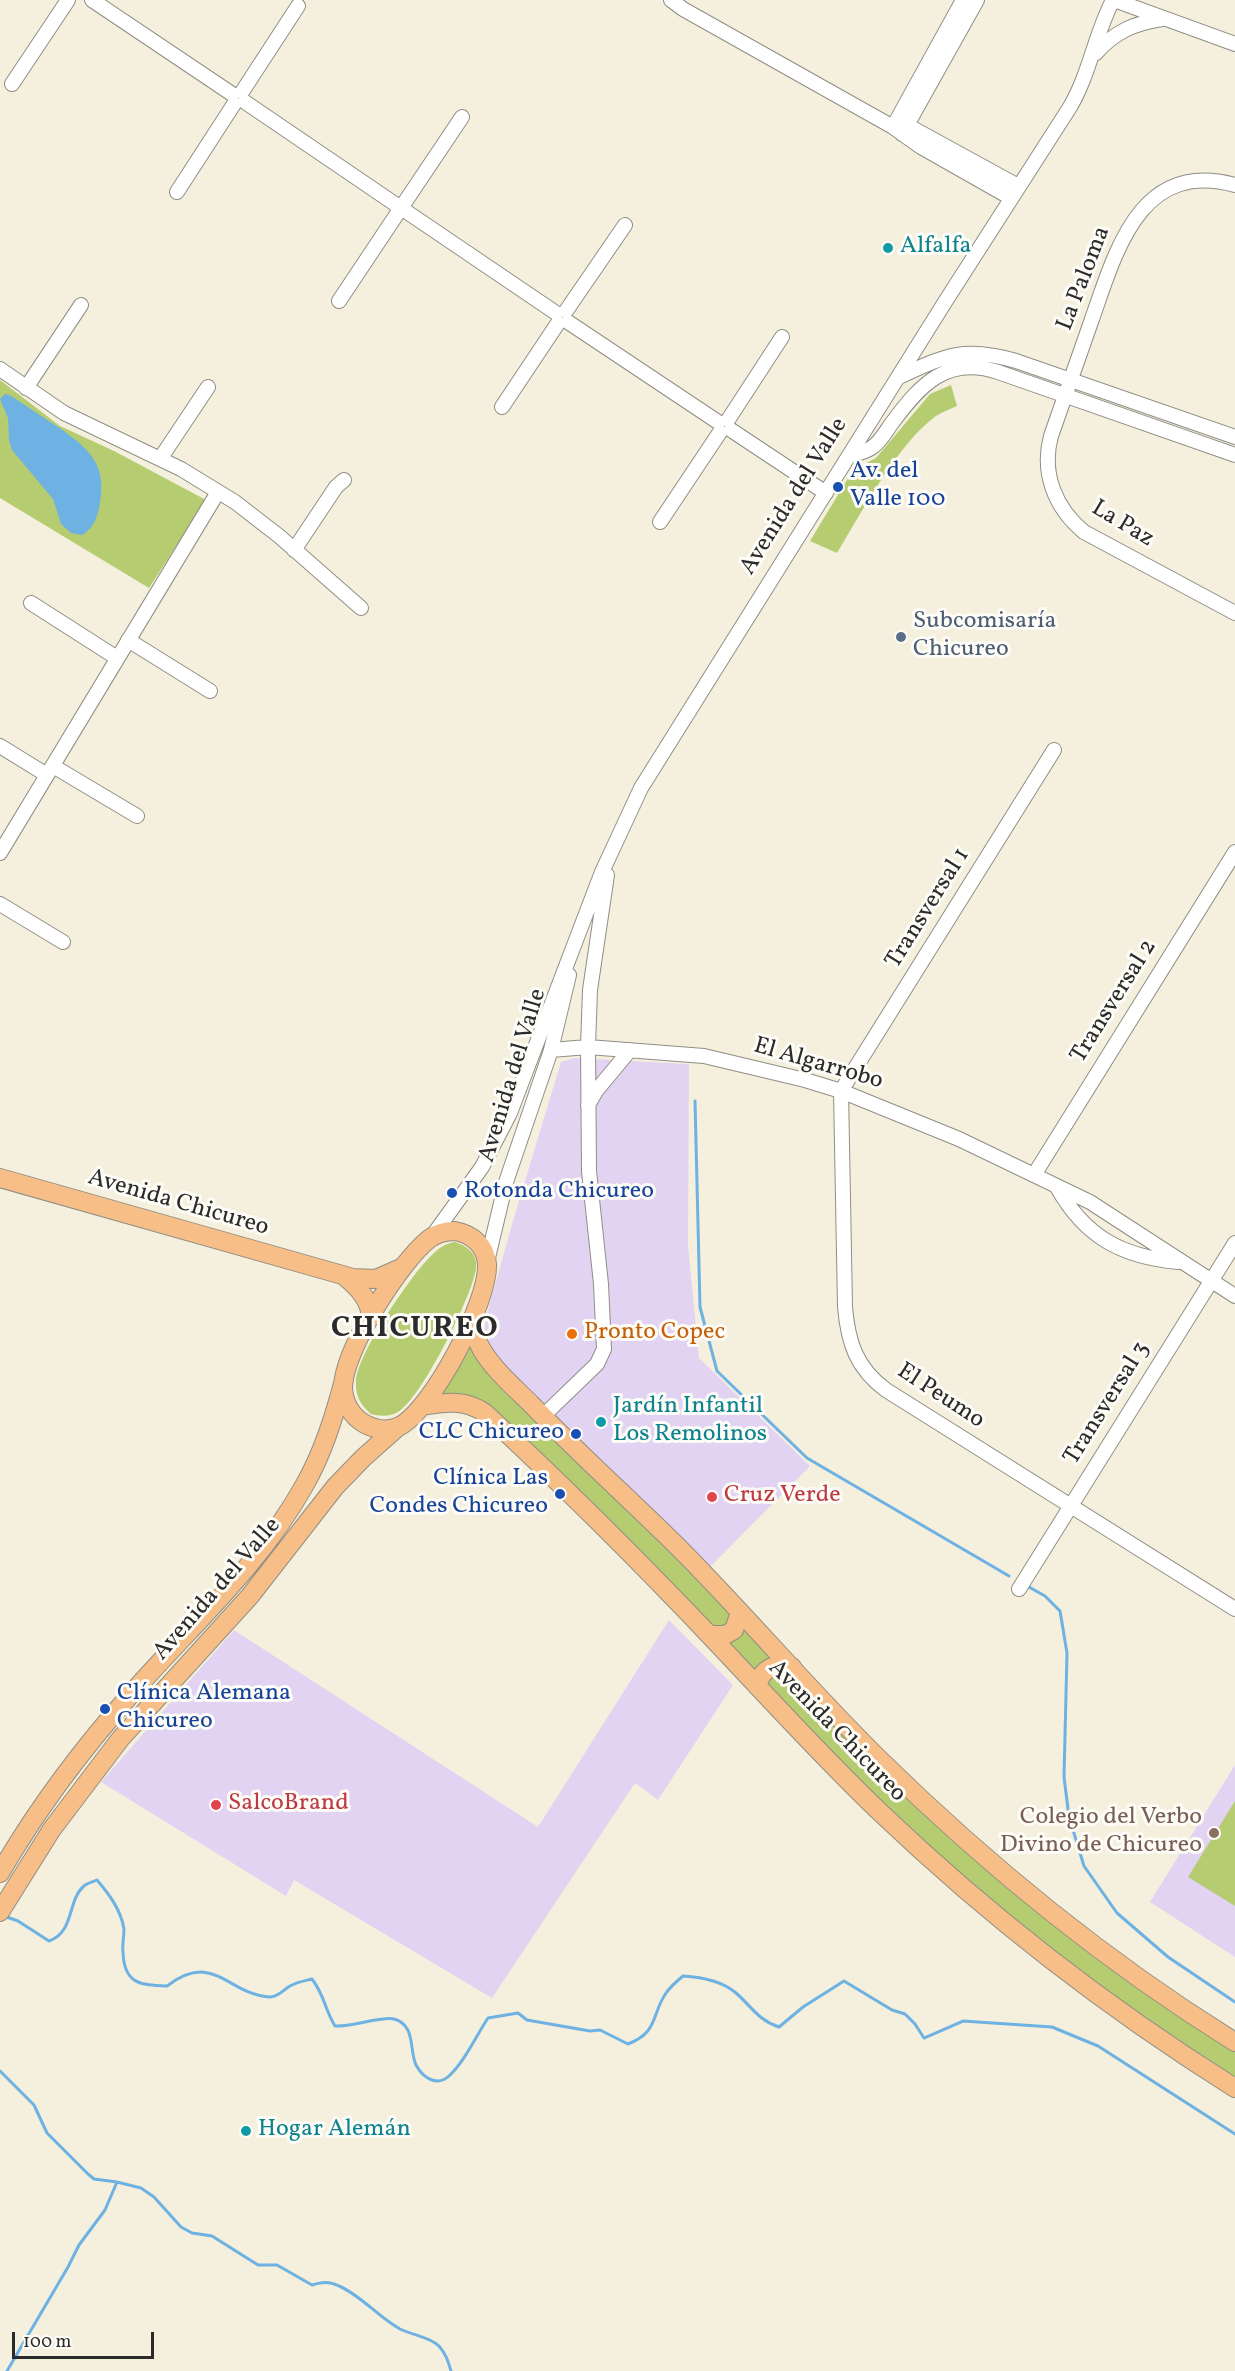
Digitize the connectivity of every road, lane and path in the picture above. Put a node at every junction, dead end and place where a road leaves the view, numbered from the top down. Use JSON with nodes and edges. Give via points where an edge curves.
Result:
{"nodes":[{"id":1,"x":69,"y":0,"type":"edge"},
{"id":2,"x":92,"y":0,"type":"edge"},
{"id":3,"x":671,"y":0,"type":"edge"},
{"id":4,"x":963,"y":0,"type":"edge"},
{"id":5,"x":976,"y":0,"type":"edge"},
{"id":6,"x":1104,"y":0,"type":"edge"},
{"id":7,"x":1114,"y":0,"type":"edge"},
{"id":8,"x":298,"y":6,"type":"dead end"},
{"id":9,"x":1165,"y":19,"type":"junction"},
{"id":10,"x":1235,"y":44,"type":"edge"},
{"id":11,"x":1091,"y":60,"type":"junction"},
{"id":12,"x":12,"y":84,"type":"dead end"},
{"id":13,"x":238,"y":98,"type":"junction"},
{"id":14,"x":462,"y":117,"type":"dead end"},
{"id":15,"x":1057,"y":125,"type":"junction"},
{"id":16,"x":900,"y":129,"type":"junction"},
{"id":17,"x":1235,"y":185,"type":"edge"},
{"id":18,"x":177,"y":192,"type":"dead end"},
{"id":19,"x":1015,"y":192,"type":"junction"},
{"id":20,"x":401,"y":208,"type":"junction"},
{"id":21,"x":625,"y":225,"type":"dead end"},
{"id":22,"x":339,"y":301,"type":"dead end"},
{"id":23,"x":81,"y":305,"type":"dead end"},
{"id":24,"x":562,"y":317,"type":"junction"},
{"id":25,"x":782,"y":337,"type":"dead end"},
{"id":26,"x":0,"y":369,"type":"edge"},
{"id":27,"x":899,"y":377,"type":"junction"},
{"id":28,"x":1071,"y":380,"type":"junction"},
{"id":29,"x":208,"y":387,"type":"dead end"},
{"id":30,"x":26,"y":388,"type":"junction"},
{"id":31,"x":1065,"y":396,"type":"junction"},
{"id":32,"x":502,"y":407,"type":"dead end"},
{"id":33,"x":724,"y":426,"type":"junction"},
{"id":34,"x":1235,"y":437,"type":"edge"},
{"id":35,"x":1235,"y":455,"type":"edge"},
{"id":36,"x":849,"y":456,"type":"junction"},
{"id":37,"x":160,"y":459,"type":"junction"},
{"id":38,"x":344,"y":480,"type":"dead end"},
{"id":39,"x":218,"y":492,"type":"junction"},
{"id":40,"x":826,"y":493,"type":"junction"},
{"id":41,"x":660,"y":522,"type":"dead end"},
{"id":42,"x":294,"y":550,"type":"junction"},
{"id":43,"x":31,"y":603,"type":"dead end"},
{"id":44,"x":361,"y":608,"type":"dead end"},
{"id":45,"x":1235,"y":613,"type":"edge"},
{"id":46,"x":128,"y":640,"type":"junction"},
{"id":47,"x":117,"y":658,"type":"junction"},
{"id":48,"x":210,"y":691,"type":"dead end"},
{"id":49,"x":0,"y":746,"type":"edge"},
{"id":50,"x":1054,"y":750,"type":"dead end"},
{"id":51,"x":50,"y":770,"type":"junction"},
{"id":52,"x":136,"y":816,"type":"dead end"},
{"id":53,"x":611,"y":851,"type":"junction"},
{"id":54,"x":1235,"y":852,"type":"edge"},
{"id":55,"x":0,"y":853,"type":"edge"},
{"id":56,"x":0,"y":904,"type":"edge"},
{"id":57,"x":589,"y":904,"type":"junction"},
{"id":58,"x":63,"y":942,"type":"dead end"},
{"id":59,"x":588,"y":1047,"type":"junction"},
{"id":60,"x":551,"y":1050,"type":"junction"},
{"id":61,"x":630,"y":1050,"type":"junction"},
{"id":62,"x":841,"y":1091,"type":"junction"},
{"id":63,"x":588,"y":1105,"type":"junction"},
{"id":64,"x":1034,"y":1175,"type":"junction"},
{"id":65,"x":0,"y":1178,"type":"edge"},
{"id":66,"x":1056,"y":1187,"type":"junction"},
{"id":67,"x":431,"y":1238,"type":"junction"},
{"id":68,"x":1235,"y":1243,"type":"edge"},
{"id":69,"x":487,"y":1263,"type":"junction"},
{"id":70,"x":1181,"y":1263,"type":"junction"},
{"id":71,"x":405,"y":1266,"type":"junction"},
{"id":72,"x":342,"y":1275,"type":"junction"},
{"id":73,"x":1212,"y":1280,"type":"junction"},
{"id":74,"x":1235,"y":1296,"type":"edge"},
{"id":75,"x":371,"y":1317,"type":"junction"},
{"id":76,"x":472,"y":1319,"type":"junction"},
{"id":77,"x":344,"y":1380,"type":"junction"},
{"id":78,"x":422,"y":1406,"type":"junction"},
{"id":79,"x":543,"y":1416,"type":"junction"},
{"id":80,"x":399,"y":1426,"type":"junction"},
{"id":81,"x":1071,"y":1506,"type":"junction"},
{"id":82,"x":1019,"y":1588,"type":"dead end"},
{"id":83,"x":1235,"y":1609,"type":"edge"},
{"id":84,"x":740,"y":1612,"type":"junction"},
{"id":85,"x":710,"y":1635,"type":"junction"},
{"id":86,"x":792,"y":1667,"type":"junction"},
{"id":87,"x":757,"y":1686,"type":"junction"},
{"id":88,"x":0,"y":1873,"type":"edge"},
{"id":89,"x":2,"y":1909,"type":"edge"},
{"id":90,"x":1235,"y":2042,"type":"edge"},
{"id":91,"x":1235,"y":2088,"type":"edge"}],
"edges":[{"from":1,"to":12,"type":"street"},
{"from":2,"to":13,"type":"street"},
{"from":3,"to":16,"type":"street"},
{"from":4,"to":16,"type":"street"},
{"from":5,"to":16,"type":"street"},
{"from":6,"to":15,"type":"street","name":"Avenida del Valle"},
{"from":7,"to":9,"type":"street"},
{"from":7,"to":11,"type":"street","name":"Avenida del Valle"},
{"from":8,"to":13,"type":"street"},
{"from":9,"to":10,"type":"street"},
{"from":9,"to":11,"type":"street","via":[[1121,31]]},
{"from":11,"to":15,"type":"street","name":"Avenida del Valle","via":[[1076,96]]},
{"from":13,"to":18,"type":"street"},
{"from":13,"to":20,"type":"street"},
{"from":14,"to":20,"type":"street"},
{"from":15,"to":19,"type":"street","name":"Avenida del Valle"},
{"from":16,"to":19,"type":"street","via":[[921,147]]},
{"from":17,"to":28,"type":"street","name":"La Paloma","via":[[1200,180],[1176,186],[1156,196],[1136,216],[1115,254]]},
{"from":19,"to":27,"type":"street","name":"Avenida del Valle"},
{"from":20,"to":22,"type":"street"},
{"from":20,"to":24,"type":"street"},
{"from":21,"to":24,"type":"street"},
{"from":23,"to":30,"type":"street"},
{"from":24,"to":32,"type":"street"},
{"from":24,"to":33,"type":"street"},
{"from":25,"to":33,"type":"street"},
{"from":26,"to":30,"type":"street"},
{"from":27,"to":28,"type":"street","via":[[942,359],[982,352]]},
{"from":27,"to":36,"type":"street","name":"Avenida del Valle"},
{"from":28,"to":31,"type":"street","name":"La Paloma"},
{"from":28,"to":34,"type":"street"},
{"from":29,"to":37,"type":"street"},
{"from":30,"to":37,"type":"street","via":[[81,422]]},
{"from":31,"to":35,"type":"street"},
{"from":31,"to":36,"type":"street","via":[[990,369],[954,369],[920,389],[873,447]]},
{"from":31,"to":45,"type":"street","name":"La Paz","via":[[1048,446],[1047,462],[1053,490],[1070,519],[1094,539]]},
{"from":33,"to":40,"type":"street"},
{"from":33,"to":41,"type":"street"},
{"from":36,"to":40,"type":"street","name":"Avenida del Valle"},
{"from":37,"to":39,"type":"street"},
{"from":38,"to":42,"type":"street"},
{"from":39,"to":42,"type":"street"},
{"from":39,"to":46,"type":"street"},
{"from":40,"to":53,"type":"street","name":"Avenida del Valle","via":[[659,757]]},
{"from":42,"to":44,"type":"street"},
{"from":43,"to":47,"type":"street"},
{"from":46,"to":47,"type":"street"},
{"from":46,"to":48,"type":"street"},
{"from":47,"to":51,"type":"street"},
{"from":49,"to":51,"type":"street"},
{"from":50,"to":62,"type":"street","name":"Transversal 1"},
{"from":51,"to":52,"type":"street"},
{"from":51,"to":55,"type":"street"},
{"from":53,"to":57,"type":"street","name":"Avenida del Valle"},
{"from":53,"to":59,"type":"street","via":[[590,990]]},
{"from":54,"to":64,"type":"street","name":"Transversal 2"},
{"from":56,"to":58,"type":"street"},
{"from":57,"to":60,"type":"street","name":"Avenida del Valle"},
{"from":57,"to":67,"type":"street","name":"Avenida del Valle","via":[[522,1084],[498,1137],[472,1183]]},
{"from":59,"to":60,"type":"street","name":"El Algarrobo"},
{"from":59,"to":61,"type":"street","name":"El Algarrobo"},
{"from":59,"to":63,"type":"street"},
{"from":60,"to":69,"type":"street","name":"Avenida del Valle","via":[[506,1182]]},
{"from":61,"to":62,"type":"street","name":"El Algarrobo","via":[[704,1056]]},
{"from":61,"to":63,"type":"street"},
{"from":62,"to":64,"type":"street","name":"El Algarrobo"},
{"from":62,"to":81,"type":"street","name":"El Peumo","via":[[845,1308],[855,1356],[886,1390]]},
{"from":63,"to":79,"type":"street","via":[[589,1171],[604,1348],[597,1364]]},
{"from":64,"to":66,"type":"street","name":"El Algarrobo"},
{"from":65,"to":72,"type":"main road","name":"Avenida Chicureo"},
{"from":66,"to":70,"type":"street","name":"El Algarrobo","via":[[1122,1221]]},
{"from":66,"to":70,"type":"street","via":[[1066,1204],[1104,1241],[1153,1260]]},
{"from":67,"to":69,"type":"main road","via":[[449,1231],[467,1234],[481,1246]]},
{"from":67,"to":71,"type":"main road","name":"Avenida del Valle"},
{"from":68,"to":73,"type":"street","name":"Transversal 3"},
{"from":69,"to":76,"type":"main road","name":"Avenida del Valle"},
{"from":70,"to":73,"type":"street"},
{"from":71,"to":72,"type":"main road","name":"Avenida Chicureo","via":[[376,1279]]},
{"from":71,"to":75,"type":"main road","name":"Avenida del Valle"},
{"from":72,"to":75,"type":"main road","name":"Avenida Chicureo","via":[[364,1296]]},
{"from":73,"to":74,"type":"street"},
{"from":73,"to":81,"type":"street","name":"Transversal 3"},
{"from":75,"to":77,"type":"main road","name":"Avenida del Valle"},
{"from":76,"to":78,"type":"main road","name":"Avenida del Valle","via":[[447,1369]]},
{"from":76,"to":79,"type":"main road","name":"Avenida Chicureo","via":[[483,1352]]},
{"from":77,"to":80,"type":"main road","via":[[345,1400],[361,1422],[381,1430]]},
{"from":77,"to":88,"type":"main road","name":"Avenida del Valle","via":[[319,1456],[283,1520],[94,1739],[46,1802]]},
{"from":78,"to":80,"type":"main road","name":"Avenida del Valle"},
{"from":78,"to":85,"type":"main road","name":"Avenida Chicureo","via":[[459,1402],[485,1413]]},
{"from":79,"to":84,"type":"main road","name":"Avenida Chicureo"},
{"from":80,"to":89,"type":"main road","name":"Avenida del Valle","via":[[335,1487],[250,1596],[125,1733],[67,1807]]},
{"from":81,"to":82,"type":"street","name":"Transversal 3"},
{"from":81,"to":83,"type":"street","name":"El Peumo"},
{"from":84,"to":85,"type":"main road","via":[[734,1630],[725,1635]]},
{"from":84,"to":86,"type":"main road","name":"Avenida Chicureo"},
{"from":85,"to":87,"type":"main road","name":"Avenida Chicureo"},
{"from":86,"to":87,"type":"main road","via":[[768,1668]]},
{"from":86,"to":90,"type":"main road","name":"Avenida Chicureo","via":[[894,1773],[996,1866],[1116,1960]]},
{"from":87,"to":91,"type":"main road","name":"Avenida Chicureo","via":[[860,1794],[987,1909],[1112,2005]]}]}
